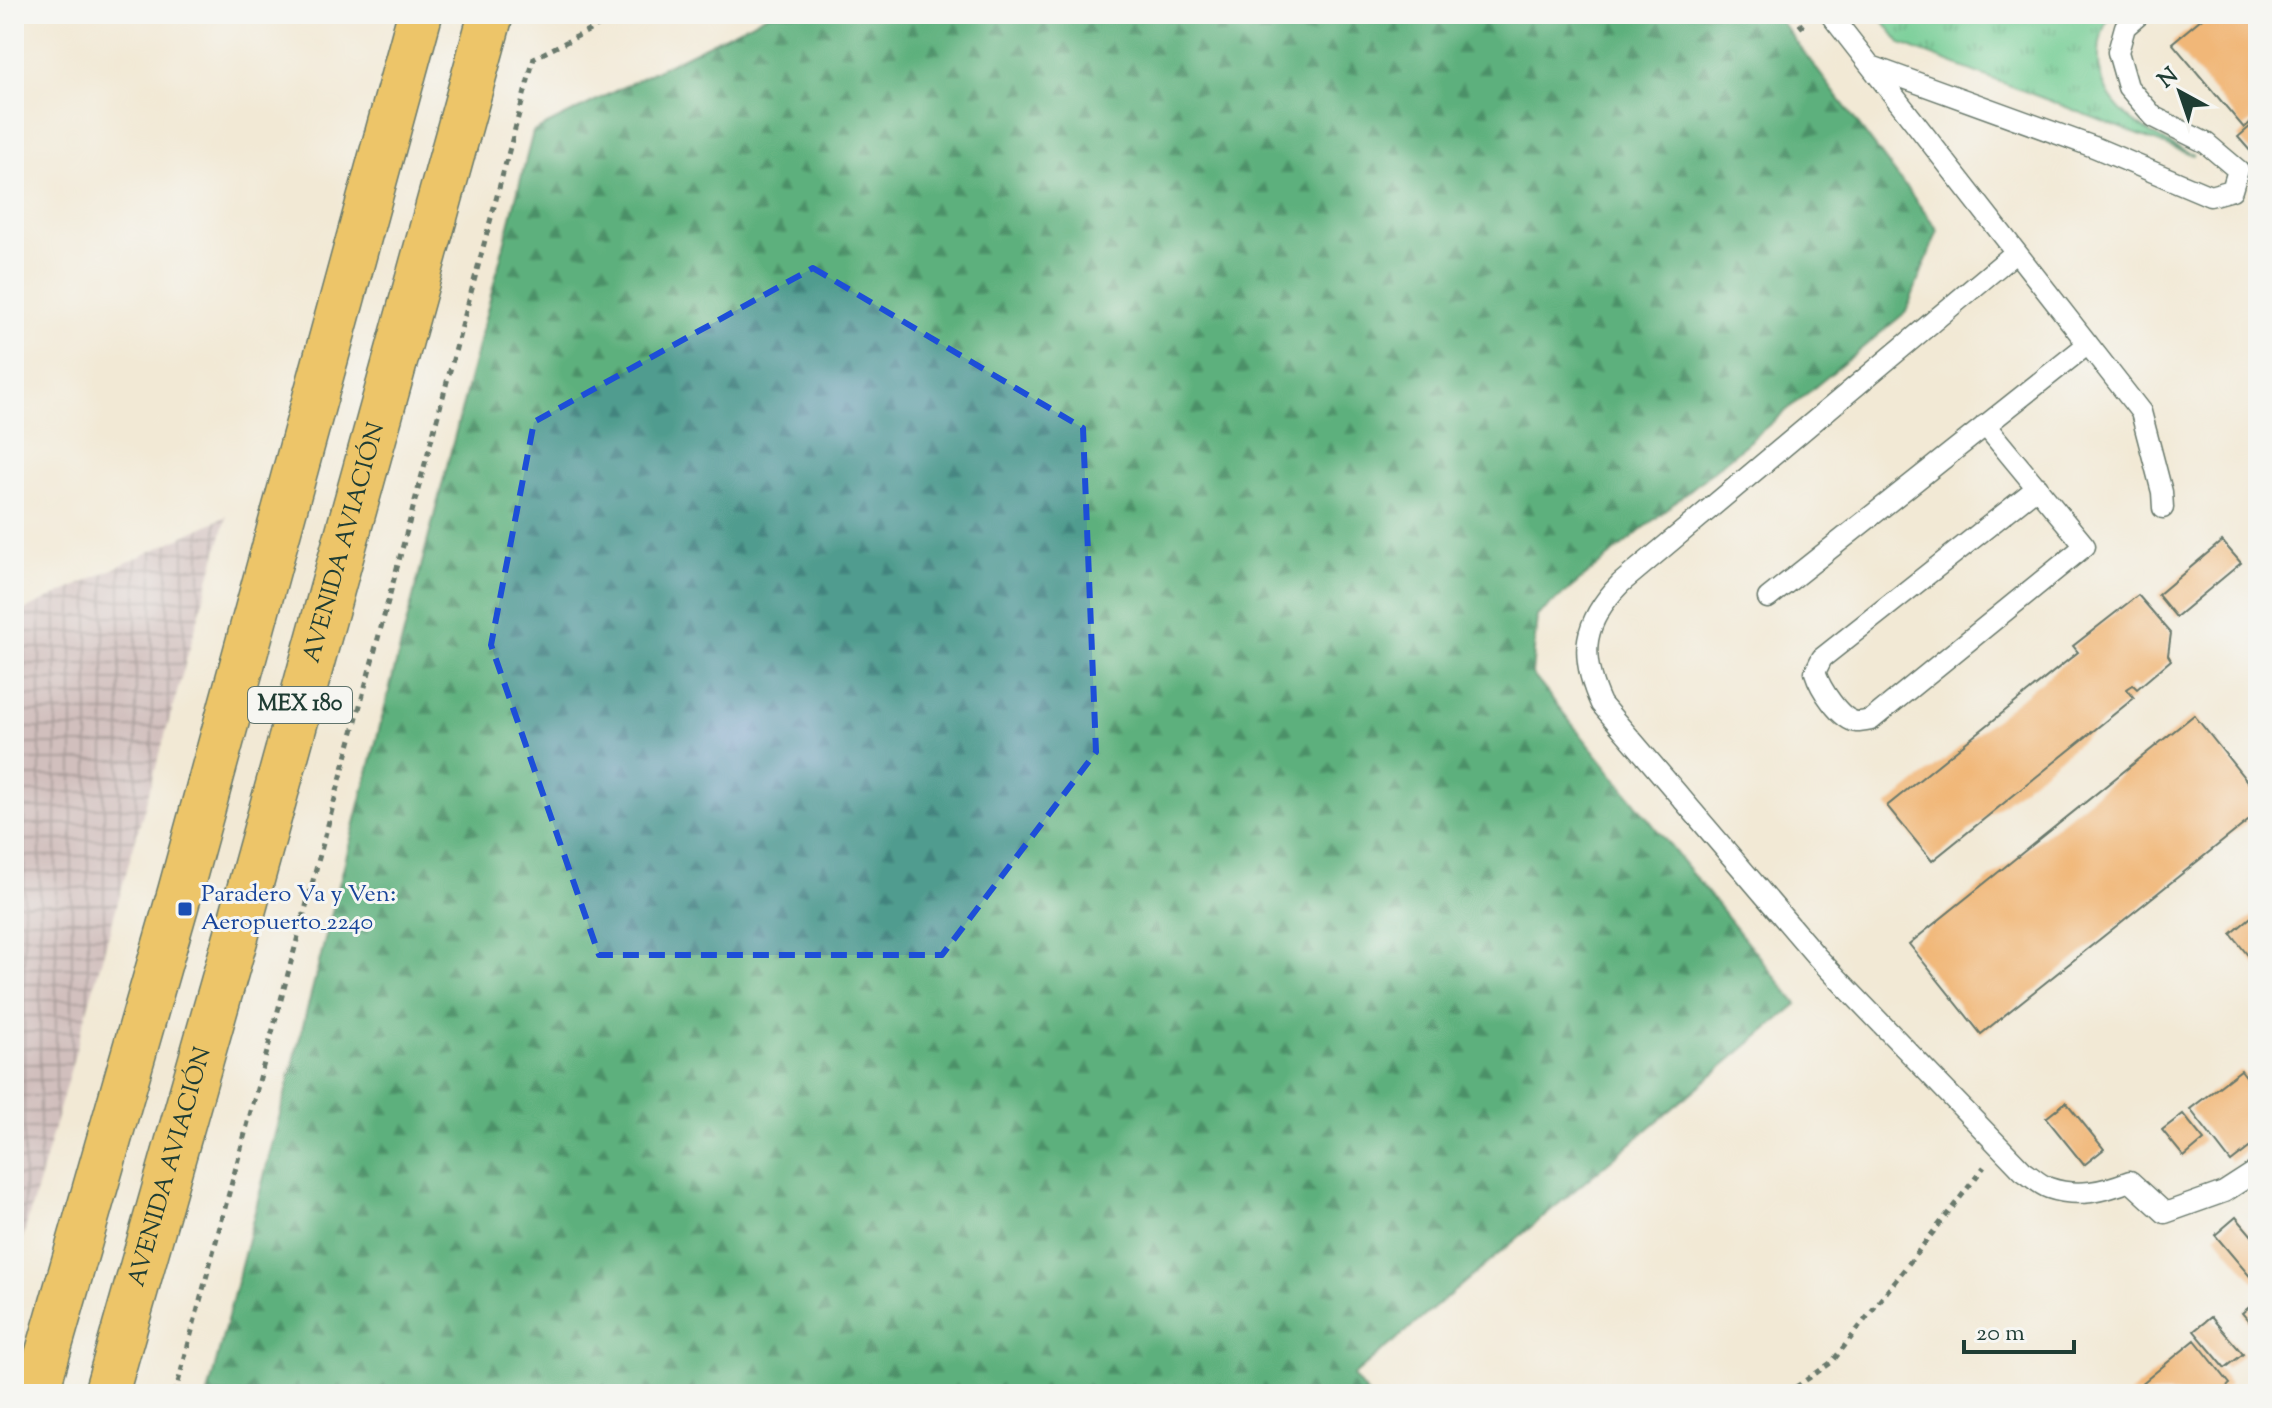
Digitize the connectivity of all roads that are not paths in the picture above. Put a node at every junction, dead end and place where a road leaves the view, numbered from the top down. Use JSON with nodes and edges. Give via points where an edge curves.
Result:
{"nodes":[{"id":1,"x":420,"y":14,"type":"edge"},
{"id":2,"x":491,"y":14,"type":"edge"},
{"id":3,"x":1830,"y":14,"type":"edge"},
{"id":4,"x":2140,"y":14,"type":"edge"},
{"id":5,"x":1871,"y":66,"type":"junction"},
{"id":6,"x":2016,"y":252,"type":"junction"},
{"id":7,"x":2088,"y":344,"type":"junction"},
{"id":8,"x":1985,"y":425,"type":"junction"},
{"id":9,"x":2038,"y":487,"type":"junction"},
{"id":10,"x":2163,"y":508,"type":"dead end"},
{"id":11,"x":1768,"y":598,"type":"dead end"},
{"id":12,"x":222,"y":740,"type":"junction"},
{"id":13,"x":220,"y":826,"type":"dead end"},
{"id":14,"x":202,"y":884,"type":"dead end"},
{"id":15,"x":131,"y":1065,"type":"junction"},
{"id":16,"x":2258,"y":1170,"type":"edge"},
{"id":17,"x":36,"y":1394,"type":"edge"},
{"id":18,"x":106,"y":1394,"type":"edge"}],
"edges":[{"from":1,"to":12,"type":"main road","number":"MEX 180"},
{"from":2,"to":18,"type":"main road","name":"AVENIDA AVIACIÓN","number":"MEX 180"},
{"from":3,"to":5,"type":"lane"},
{"from":4,"to":5,"type":"lane","via":[[2125,27],[2118,52],[2128,87],[2154,117],[2206,143],[2238,170],[2232,190],[2210,196],[2094,147]]},
{"from":5,"to":6,"type":"lane"},
{"from":6,"to":7,"type":"lane"},
{"from":6,"to":16,"type":"lane","via":[[1621,583],[1591,626],[1591,681],[1610,715],[1817,957],[2023,1171],[2047,1188],[2072,1192],[2102,1192],[2130,1181],[2165,1213],[2224,1192]]},
{"from":7,"to":8,"type":"lane"},
{"from":7,"to":10,"type":"lane","via":[[2141,412]]},
{"from":8,"to":9,"type":"lane"},
{"from":8,"to":11,"type":"lane"},
{"from":9,"to":9,"type":"lane","via":[[1822,658],[1815,672],[1819,684],[1843,715],[1856,722],[1871,720],[2085,546]]},
{"from":12,"to":13,"type":"lane"},
{"from":12,"to":15,"type":"main road","number":"MEX 180"},
{"from":14,"to":15,"type":"lane","via":[[176,973]]},
{"from":15,"to":17,"type":"main road","number":"MEX 180"}]}
